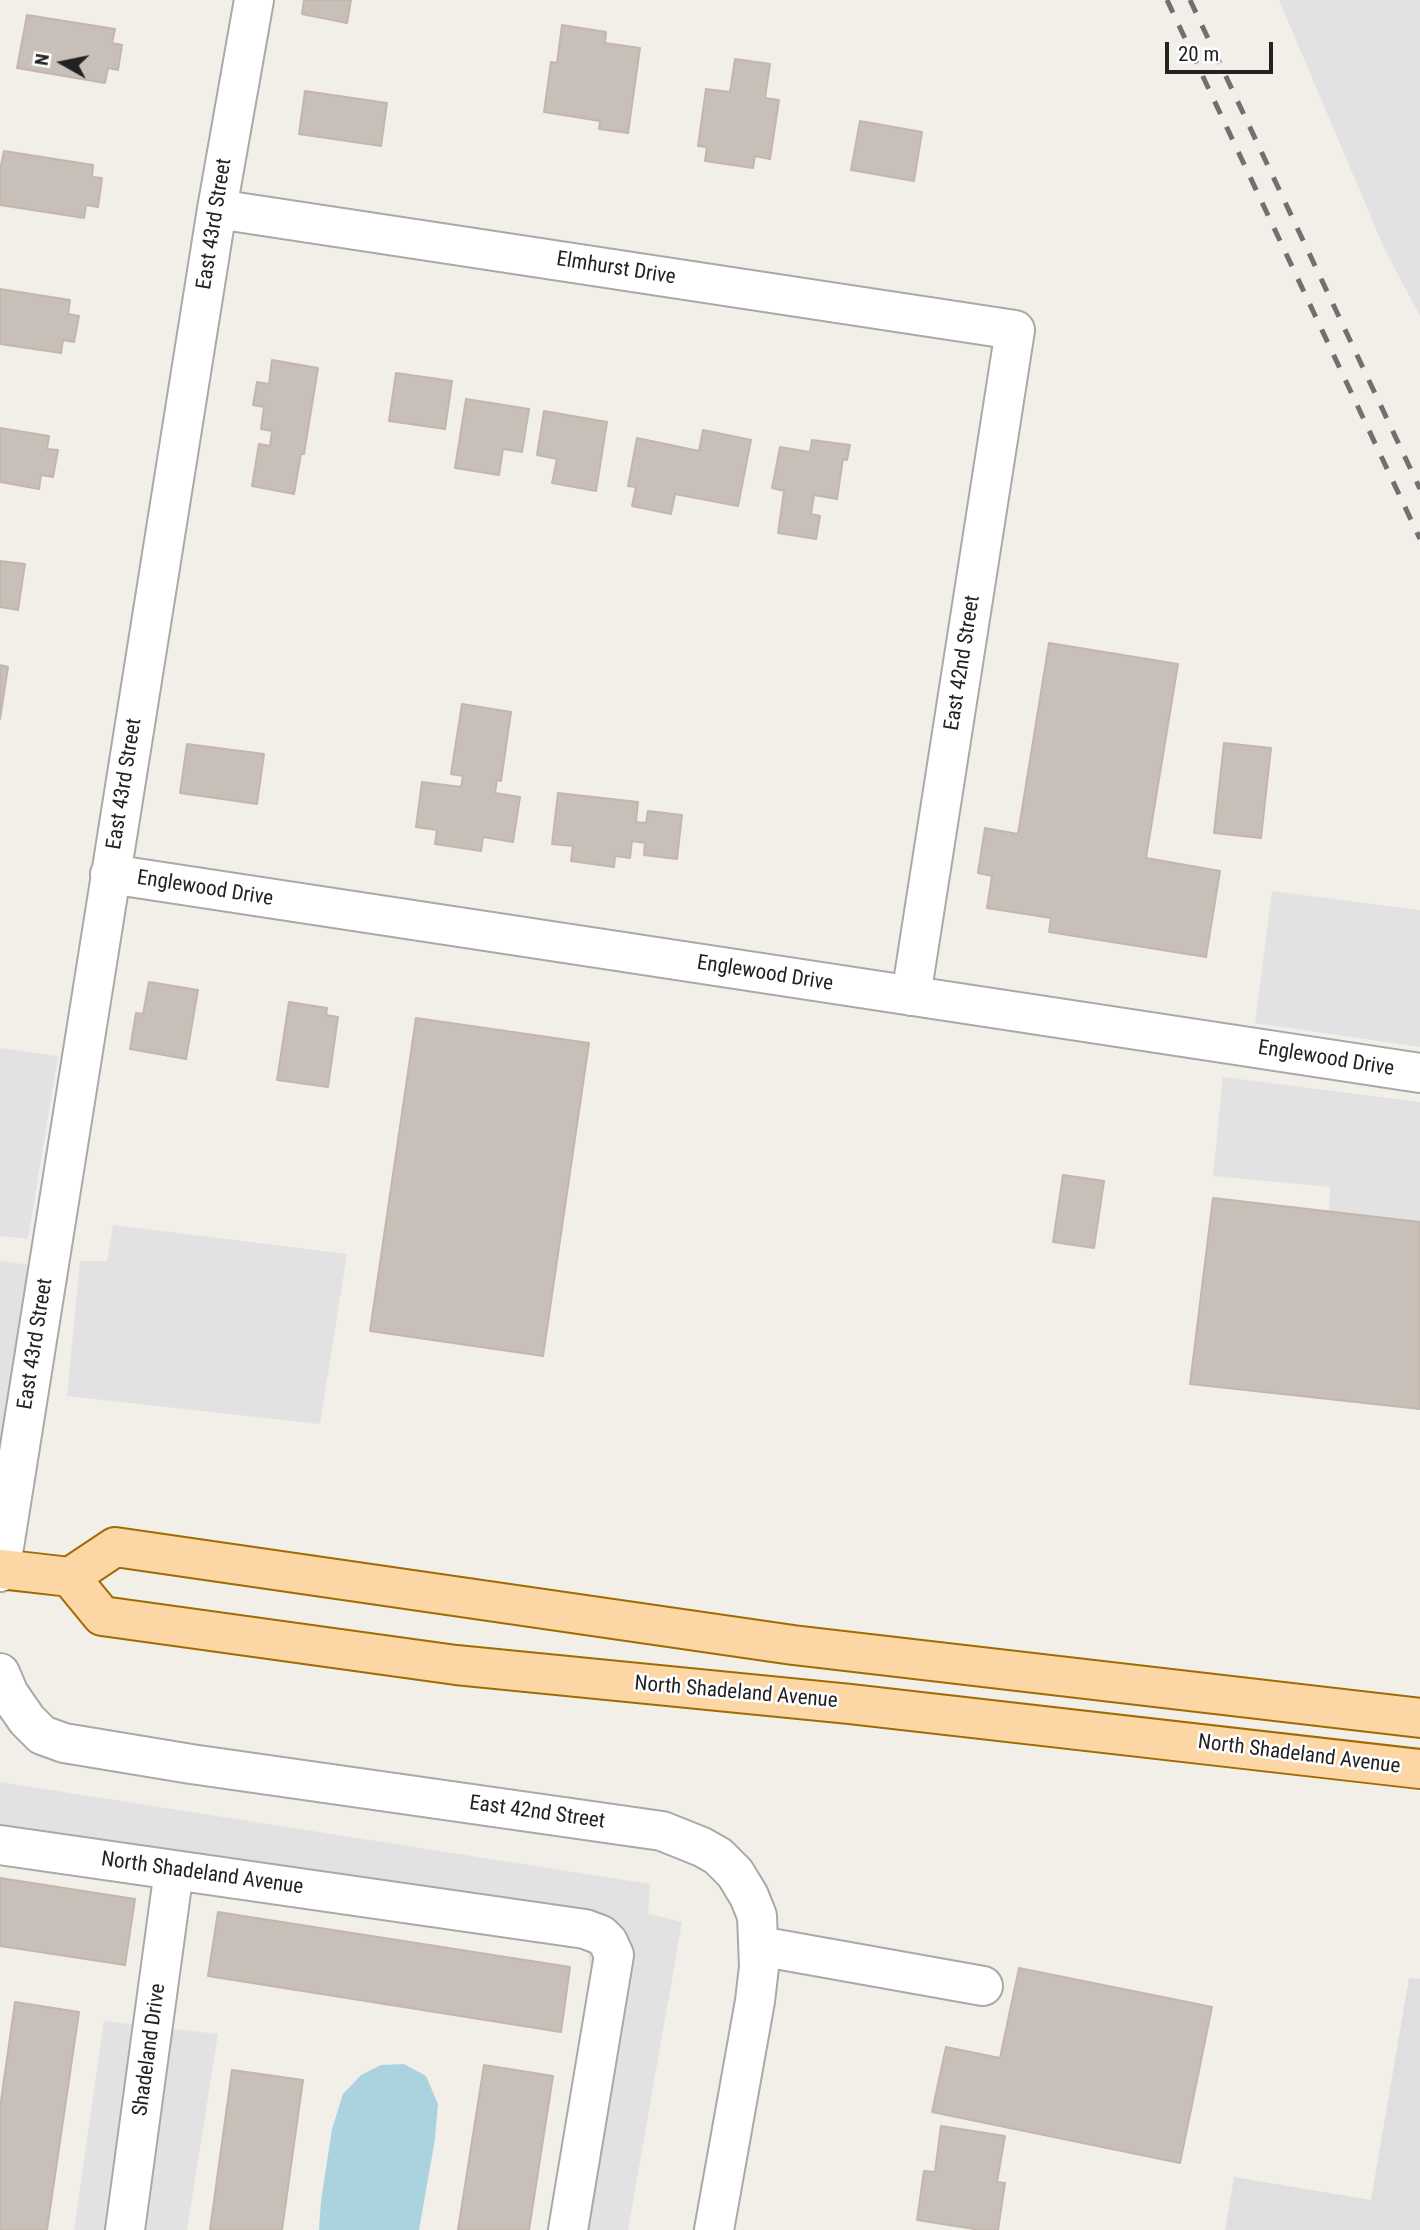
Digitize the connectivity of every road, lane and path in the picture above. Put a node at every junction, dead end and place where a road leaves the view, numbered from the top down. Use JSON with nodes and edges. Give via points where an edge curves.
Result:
{"nodes":[{"id":1,"x":254,"y":0,"type":"edge"},
{"id":2,"x":218,"y":209,"type":"junction"},
{"id":3,"x":1015,"y":330,"type":"joint"},
{"id":4,"x":110,"y":874,"type":"junction"},
{"id":5,"x":911,"y":996,"type":"junction"},
{"id":6,"x":1420,"y":1073,"type":"edge"},
{"id":7,"x":0,"y":1570,"type":"edge"},
{"id":8,"x":70,"y":1577,"type":"junction"},
{"id":9,"x":0,"y":1673,"type":"edge"},
{"id":10,"x":1420,"y":1718,"type":"edge"},
{"id":11,"x":1420,"y":1769,"type":"edge"},
{"id":12,"x":0,"y":1845,"type":"edge"},
{"id":13,"x":174,"y":1870,"type":"junction"},
{"id":14,"x":759,"y":1946,"type":"junction"},
{"id":15,"x":984,"y":1986,"type":"dead end"},
{"id":16,"x":125,"y":2230,"type":"edge"},
{"id":17,"x":568,"y":2230,"type":"edge"},
{"id":18,"x":714,"y":2230,"type":"edge"}],
"edges":[{"from":1,"to":2,"type":"street","name":"East 43rd Street"},
{"from":2,"to":3,"type":"street","name":"Elmhurst Drive"},
{"from":2,"to":4,"type":"street","name":"East 43rd Street"},
{"from":3,"to":5,"type":"street","name":"East 42nd Street"},
{"from":4,"to":5,"type":"street","name":"Englewood Drive"},
{"from":4,"to":7,"type":"street","name":"East 43rd Street"},
{"from":5,"to":6,"type":"street","name":"Englewood Drive"},
{"from":7,"to":8,"type":"main road"},
{"from":8,"to":10,"type":"main road","via":[[115,1547],[793,1645]]},
{"from":8,"to":11,"type":"main road","name":"North Shadeland Avenue","via":[[103,1616],[116,1618],[456,1665]]},
{"from":9,"to":14,"type":"street","name":"East 42nd Street","via":[[27,1720],[42,1735],[64,1743],[662,1831],[718,1856],[735,1873],[757,1916]]},
{"from":12,"to":13,"type":"street","name":"North Shadeland Avenue"},
{"from":13,"to":16,"type":"street","name":"Shadeland Drive"},
{"from":13,"to":17,"type":"street","name":"North Shadeland Avenue","via":[[586,1929],[601,1935],[614,1955]]},
{"from":14,"to":15,"type":"street"},
{"from":14,"to":18,"type":"street","name":"East 42nd Street","via":[[755,2001]]}]}
